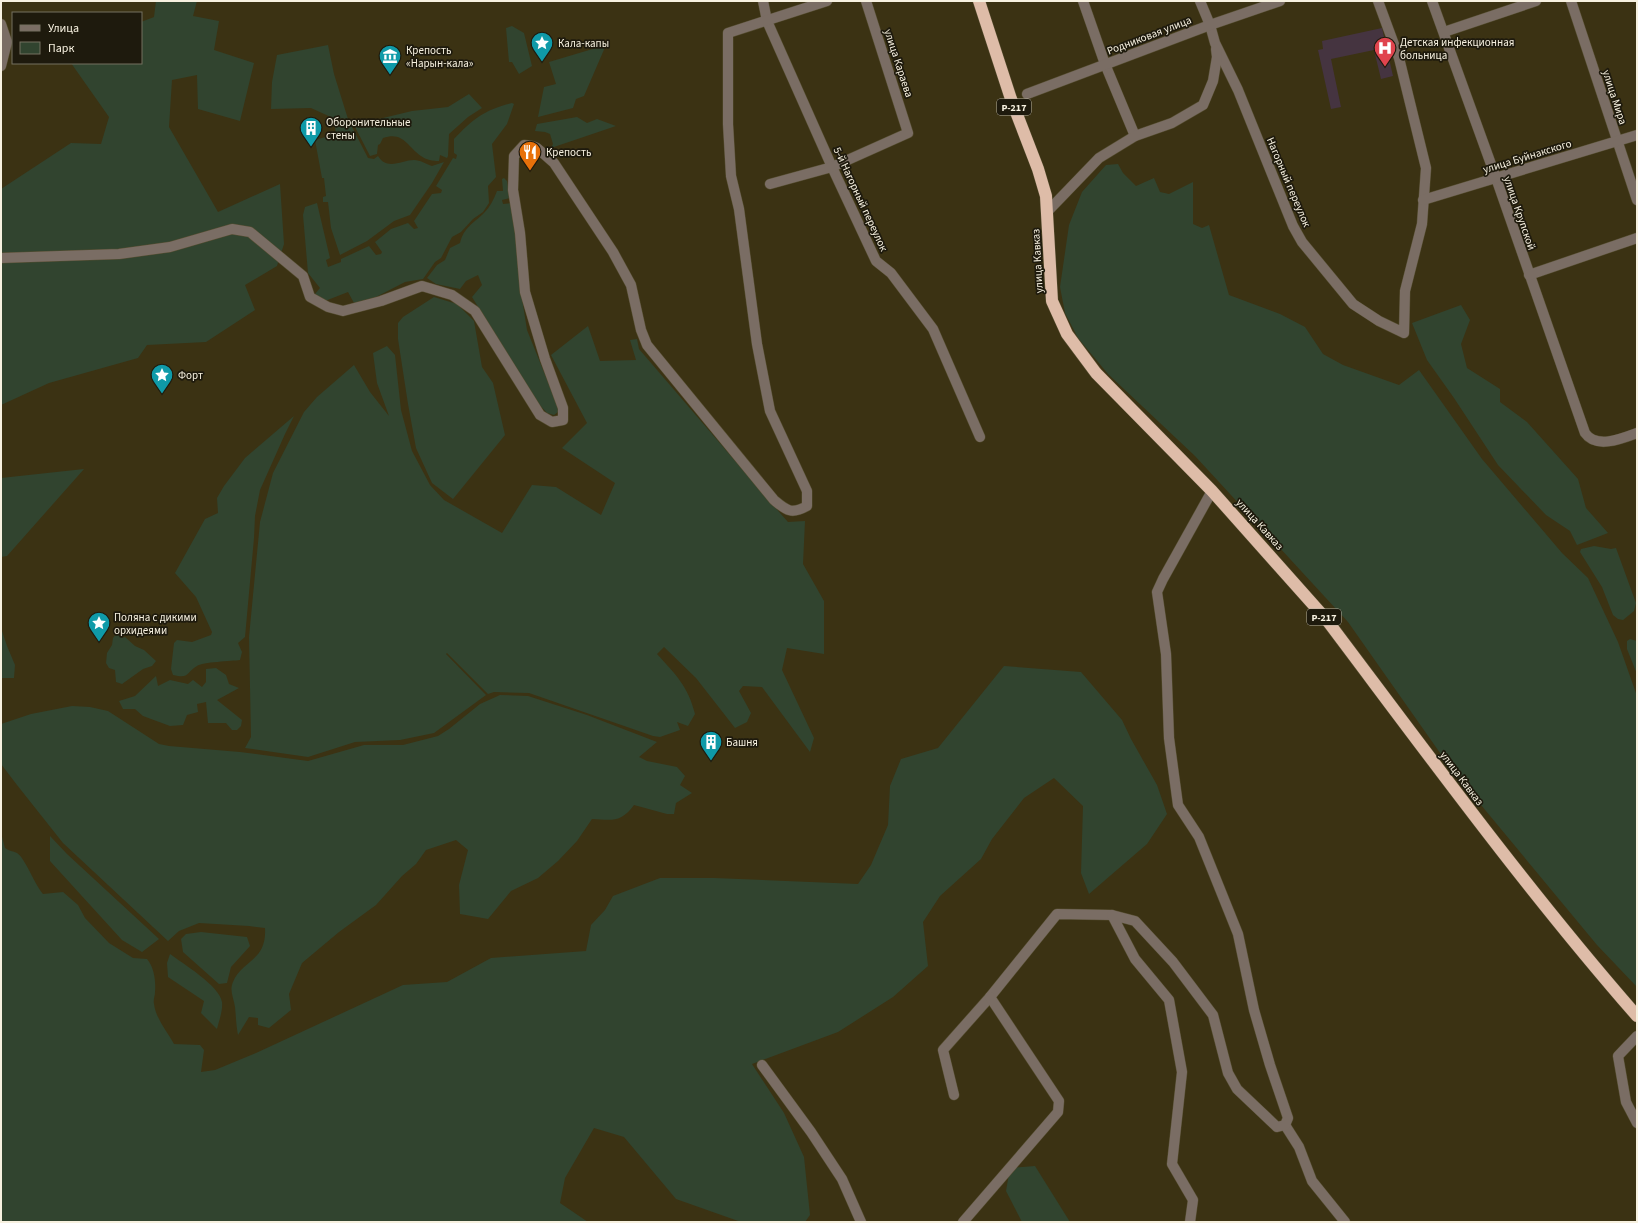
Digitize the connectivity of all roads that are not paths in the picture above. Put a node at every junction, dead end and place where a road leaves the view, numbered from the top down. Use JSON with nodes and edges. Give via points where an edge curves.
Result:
{"nodes":[{"id":1,"x":763,"y":1,"type":"edge"},
{"id":2,"x":827,"y":1,"type":"edge"},
{"id":3,"x":866,"y":1,"type":"edge"},
{"id":4,"x":979,"y":1,"type":"edge"},
{"id":5,"x":1082,"y":1,"type":"edge"},
{"id":6,"x":1200,"y":1,"type":"edge"},
{"id":7,"x":1280,"y":1,"type":"edge"},
{"id":8,"x":1378,"y":1,"type":"edge"},
{"id":9,"x":1432,"y":1,"type":"edge"},
{"id":10,"x":1536,"y":1,"type":"edge"},
{"id":11,"x":1571,"y":1,"type":"edge"},
{"id":12,"x":767,"y":21,"type":"junction"},
{"id":13,"x":1,"y":24,"type":"edge"},
{"id":14,"x":1210,"y":25,"type":"junction"},
{"id":15,"x":1444,"y":32,"type":"junction"},
{"id":16,"x":1215,"y":43,"type":"junction"},
{"id":17,"x":1105,"y":64,"type":"junction"},
{"id":18,"x":1,"y":66,"type":"edge"},
{"id":19,"x":1027,"y":94,"type":"dead end"},
{"id":20,"x":1637,"y":135,"type":"edge"},
{"id":21,"x":1135,"y":136,"type":"junction"},
{"id":22,"x":1617,"y":141,"type":"junction"},
{"id":23,"x":832,"y":167,"type":"junction"},
{"id":24,"x":1496,"y":178,"type":"junction"},
{"id":25,"x":770,"y":184,"type":"dead end"},
{"id":26,"x":1423,"y":200,"type":"junction"},
{"id":27,"x":1637,"y":200,"type":"edge"},
{"id":28,"x":1048,"y":212,"type":"junction"},
{"id":29,"x":1637,"y":238,"type":"edge"},
{"id":30,"x":1,"y":258,"type":"edge"},
{"id":31,"x":1529,"y":275,"type":"junction"},
{"id":32,"x":1637,"y":433,"type":"edge"},
{"id":33,"x":980,"y":437,"type":"dead end"},
{"id":34,"x":1212,"y":490,"type":"junction"},
{"id":35,"x":1112,"y":915,"type":"junction"},
{"id":36,"x":990,"y":997,"type":"junction"},
{"id":37,"x":1637,"y":1016,"type":"edge"},
{"id":38,"x":1637,"y":1036,"type":"edge"},
{"id":39,"x":762,"y":1065,"type":"dead end"},
{"id":40,"x":954,"y":1095,"type":"dead end"},
{"id":41,"x":1637,"y":1123,"type":"edge"},
{"id":42,"x":1285,"y":1125,"type":"junction"},
{"id":43,"x":861,"y":1222,"type":"edge"},
{"id":44,"x":963,"y":1222,"type":"edge"},
{"id":45,"x":1190,"y":1222,"type":"edge"},
{"id":46,"x":1345,"y":1222,"type":"edge"}],
"edges":[{"from":1,"to":12,"type":"street","name":"5-й Нагорный переулок"},
{"from":2,"to":12,"type":"street"},
{"from":3,"to":23,"type":"street","name":"улица Караева","via":[[908,133]]},
{"from":4,"to":28,"type":"highway","name":"улица Кавказ","number":"Р-217","via":[[1011,99],[1038,169]]},
{"from":5,"to":17,"type":"street"},
{"from":6,"to":14,"type":"street","name":"Нагорный переулок"},
{"from":7,"to":14,"type":"street","name":"Родниковая улица"},
{"from":8,"to":26,"type":"street","via":[[1399,58],[1426,168]]},
{"from":9,"to":15,"type":"street","name":"улица Крупской"},
{"from":10,"to":15,"type":"street"},
{"from":11,"to":22,"type":"street","name":"улица Мира"},
{"from":12,"to":23,"type":"street","name":"5-й Нагорный переулок"},
{"from":12,"to":30,"type":"street","via":[[728,33],[731,176],[739,209],[757,344],[770,412],[807,491],[807,506],[798,511],[786,510],[774,500],[647,345],[631,285],[613,252],[554,163],[532,146],[524,145],[514,156],[513,190],[525,292],[563,408],[564,420],[552,422],[540,415],[475,311],[452,295],[422,286],[382,301],[343,311],[328,307],[310,297],[303,276],[250,232],[232,229],[170,247],[119,254]]},
{"from":13,"to":18,"type":"street","via":[[7,42]]},
{"from":14,"to":16,"type":"street","name":"Нагорный переулок"},
{"from":14,"to":17,"type":"street","name":"Родниковая улица"},
{"from":15,"to":24,"type":"street","name":"улица Крупской"},
{"from":16,"to":21,"type":"street","via":[[1217,57],[1214,81],[1203,105],[1172,123]]},
{"from":16,"to":26,"type":"street","name":"Нагорный переулок","via":[[1238,90],[1293,226],[1302,242],[1353,304],[1379,322],[1404,333],[1405,291],[1422,224]]},
{"from":17,"to":19,"type":"street","name":"Родниковая улица"},
{"from":17,"to":21,"type":"street"},
{"from":20,"to":22,"type":"street","name":"улица Буйнакского"},
{"from":21,"to":28,"type":"street","via":[[1099,158]]},
{"from":22,"to":24,"type":"street","name":"улица Буйнакского"},
{"from":22,"to":27,"type":"street","name":"улица Мира"},
{"from":23,"to":25,"type":"street"},
{"from":23,"to":33,"type":"street","name":"5-й Нагорный переулок","via":[[876,261],[891,273],[934,329]]},
{"from":24,"to":26,"type":"street","name":"улица Буйнакского"},
{"from":24,"to":31,"type":"street","name":"улица Крупской"},
{"from":28,"to":34,"type":"highway","name":"улица Кавказ","number":"Р-217","via":[[1052,301],[1067,334],[1096,374]]},
{"from":29,"to":31,"type":"street"},
{"from":31,"to":32,"type":"street","name":"улица Крупской","via":[[1584,433],[1595,441],[1620,439]]},
{"from":34,"to":37,"type":"highway","name":"улица Кавказ","number":"Р-217","via":[[1326,619],[1498,846],[1590,962]]},
{"from":34,"to":42,"type":"street","via":[[1157,592],[1166,654],[1169,738],[1178,805],[1199,837],[1238,934],[1254,1010],[1288,1118]]},
{"from":35,"to":36,"type":"street","via":[[1057,914]]},
{"from":35,"to":42,"type":"street","via":[[1135,921],[1172,962],[1213,1015],[1228,1073],[1237,1089],[1277,1127]]},
{"from":35,"to":45,"type":"street","via":[[1135,959],[1169,1000],[1182,1072],[1172,1164],[1193,1200]]},
{"from":36,"to":40,"type":"street","via":[[943,1050]]},
{"from":36,"to":44,"type":"street","via":[[1060,1101],[1058,1112]]},
{"from":38,"to":41,"type":"street","via":[[1618,1056],[1626,1102]]},
{"from":39,"to":43,"type":"street","via":[[842,1179]]},
{"from":42,"to":46,"type":"street","via":[[1299,1147],[1312,1180]]}]}
